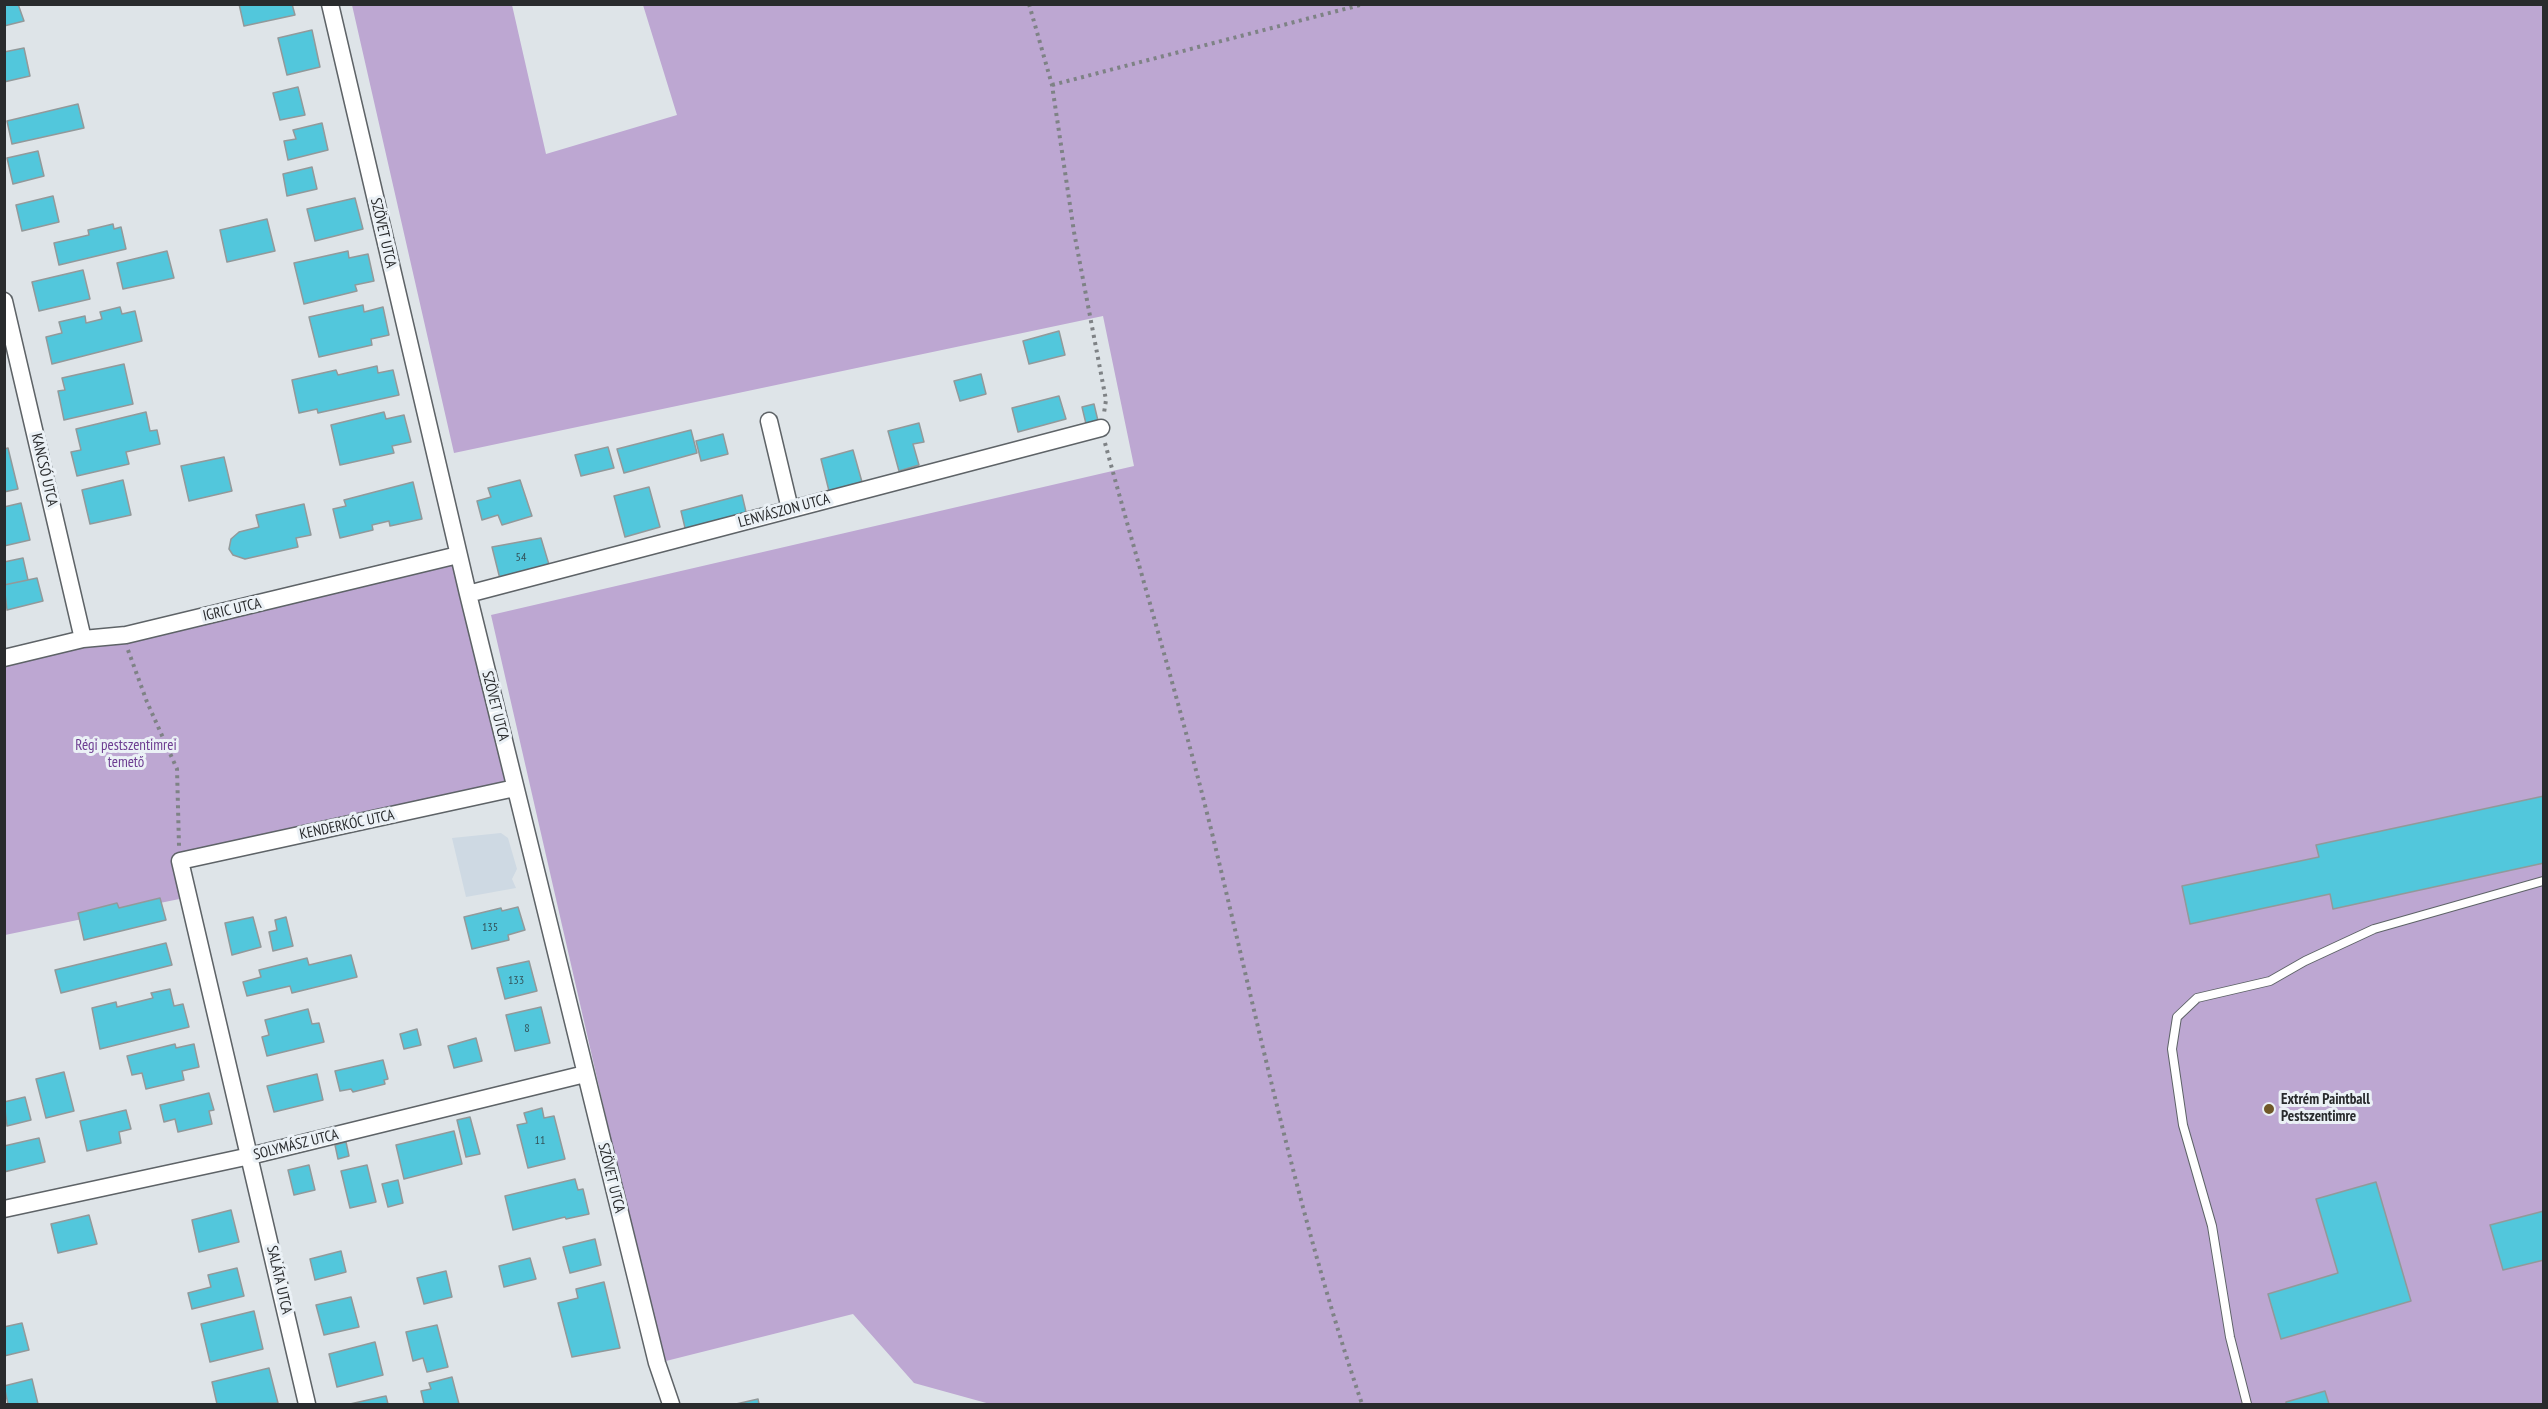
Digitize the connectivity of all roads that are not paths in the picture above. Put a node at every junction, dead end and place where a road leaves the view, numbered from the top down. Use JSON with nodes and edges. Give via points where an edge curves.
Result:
{"nodes":[{"id":1,"x":330,"y":4,"type":"edge"},
{"id":2,"x":4,"y":301,"type":"edge"},
{"id":3,"x":769,"y":421,"type":"dead end"},
{"id":4,"x":1101,"y":428,"type":"road end"},
{"id":5,"x":790,"y":509,"type":"junction"},
{"id":6,"x":458,"y":555,"type":"junction"},
{"id":7,"x":468,"y":594,"type":"junction"},
{"id":8,"x":83,"y":639,"type":"junction"},
{"id":9,"x":4,"y":658,"type":"edge"},
{"id":10,"x":515,"y":788,"type":"junction"},
{"id":11,"x":180,"y":861,"type":"joint"},
{"id":12,"x":2543,"y":881,"type":"edge"},
{"id":13,"x":585,"y":1074,"type":"junction"},
{"id":14,"x":250,"y":1156,"type":"junction"},
{"id":15,"x":4,"y":1209,"type":"edge"},
{"id":16,"x":307,"y":1404,"type":"edge"},
{"id":17,"x":671,"y":1404,"type":"edge"},
{"id":18,"x":2247,"y":1404,"type":"edge"}],
"edges":[{"from":1,"to":6,"type":"street","name":"SZÖVET UTCA"},
{"from":2,"to":8,"type":"street","name":"KANCSÓ UTCA"},
{"from":3,"to":5,"type":"street"},
{"from":4,"to":5,"type":"street","name":"LENVÁSZON UTCA"},
{"from":5,"to":7,"type":"street","name":"LENVÁSZON UTCA"},
{"from":6,"to":7,"type":"street","name":"SZÖVET UTCA"},
{"from":6,"to":8,"type":"street","name":"IGRIC UTCA","via":[[126,635]]},
{"from":7,"to":10,"type":"street","name":"SZÖVET UTCA"},
{"from":8,"to":9,"type":"street","name":"IGRIC UTCA"},
{"from":10,"to":11,"type":"street","name":"KENDERKÓC UTCA"},
{"from":10,"to":13,"type":"street","name":"SZÖVET UTCA"},
{"from":11,"to":14,"type":"street","name":"SALÁTA UTCA"},
{"from":12,"to":18,"type":"lane","via":[[2374,929],[2270,981],[2197,998],[2177,1017],[2172,1049],[2182,1125],[2212,1226],[2230,1337]]},
{"from":13,"to":14,"type":"street","name":"SOLYMÁSZ UTCA"},
{"from":13,"to":17,"type":"street","name":"SZÖVET UTCA","via":[[657,1363]]},
{"from":14,"to":15,"type":"street","name":"SOLYMÁSZ UTCA"},
{"from":14,"to":16,"type":"street","name":"SALÁTA UTCA"}]}
